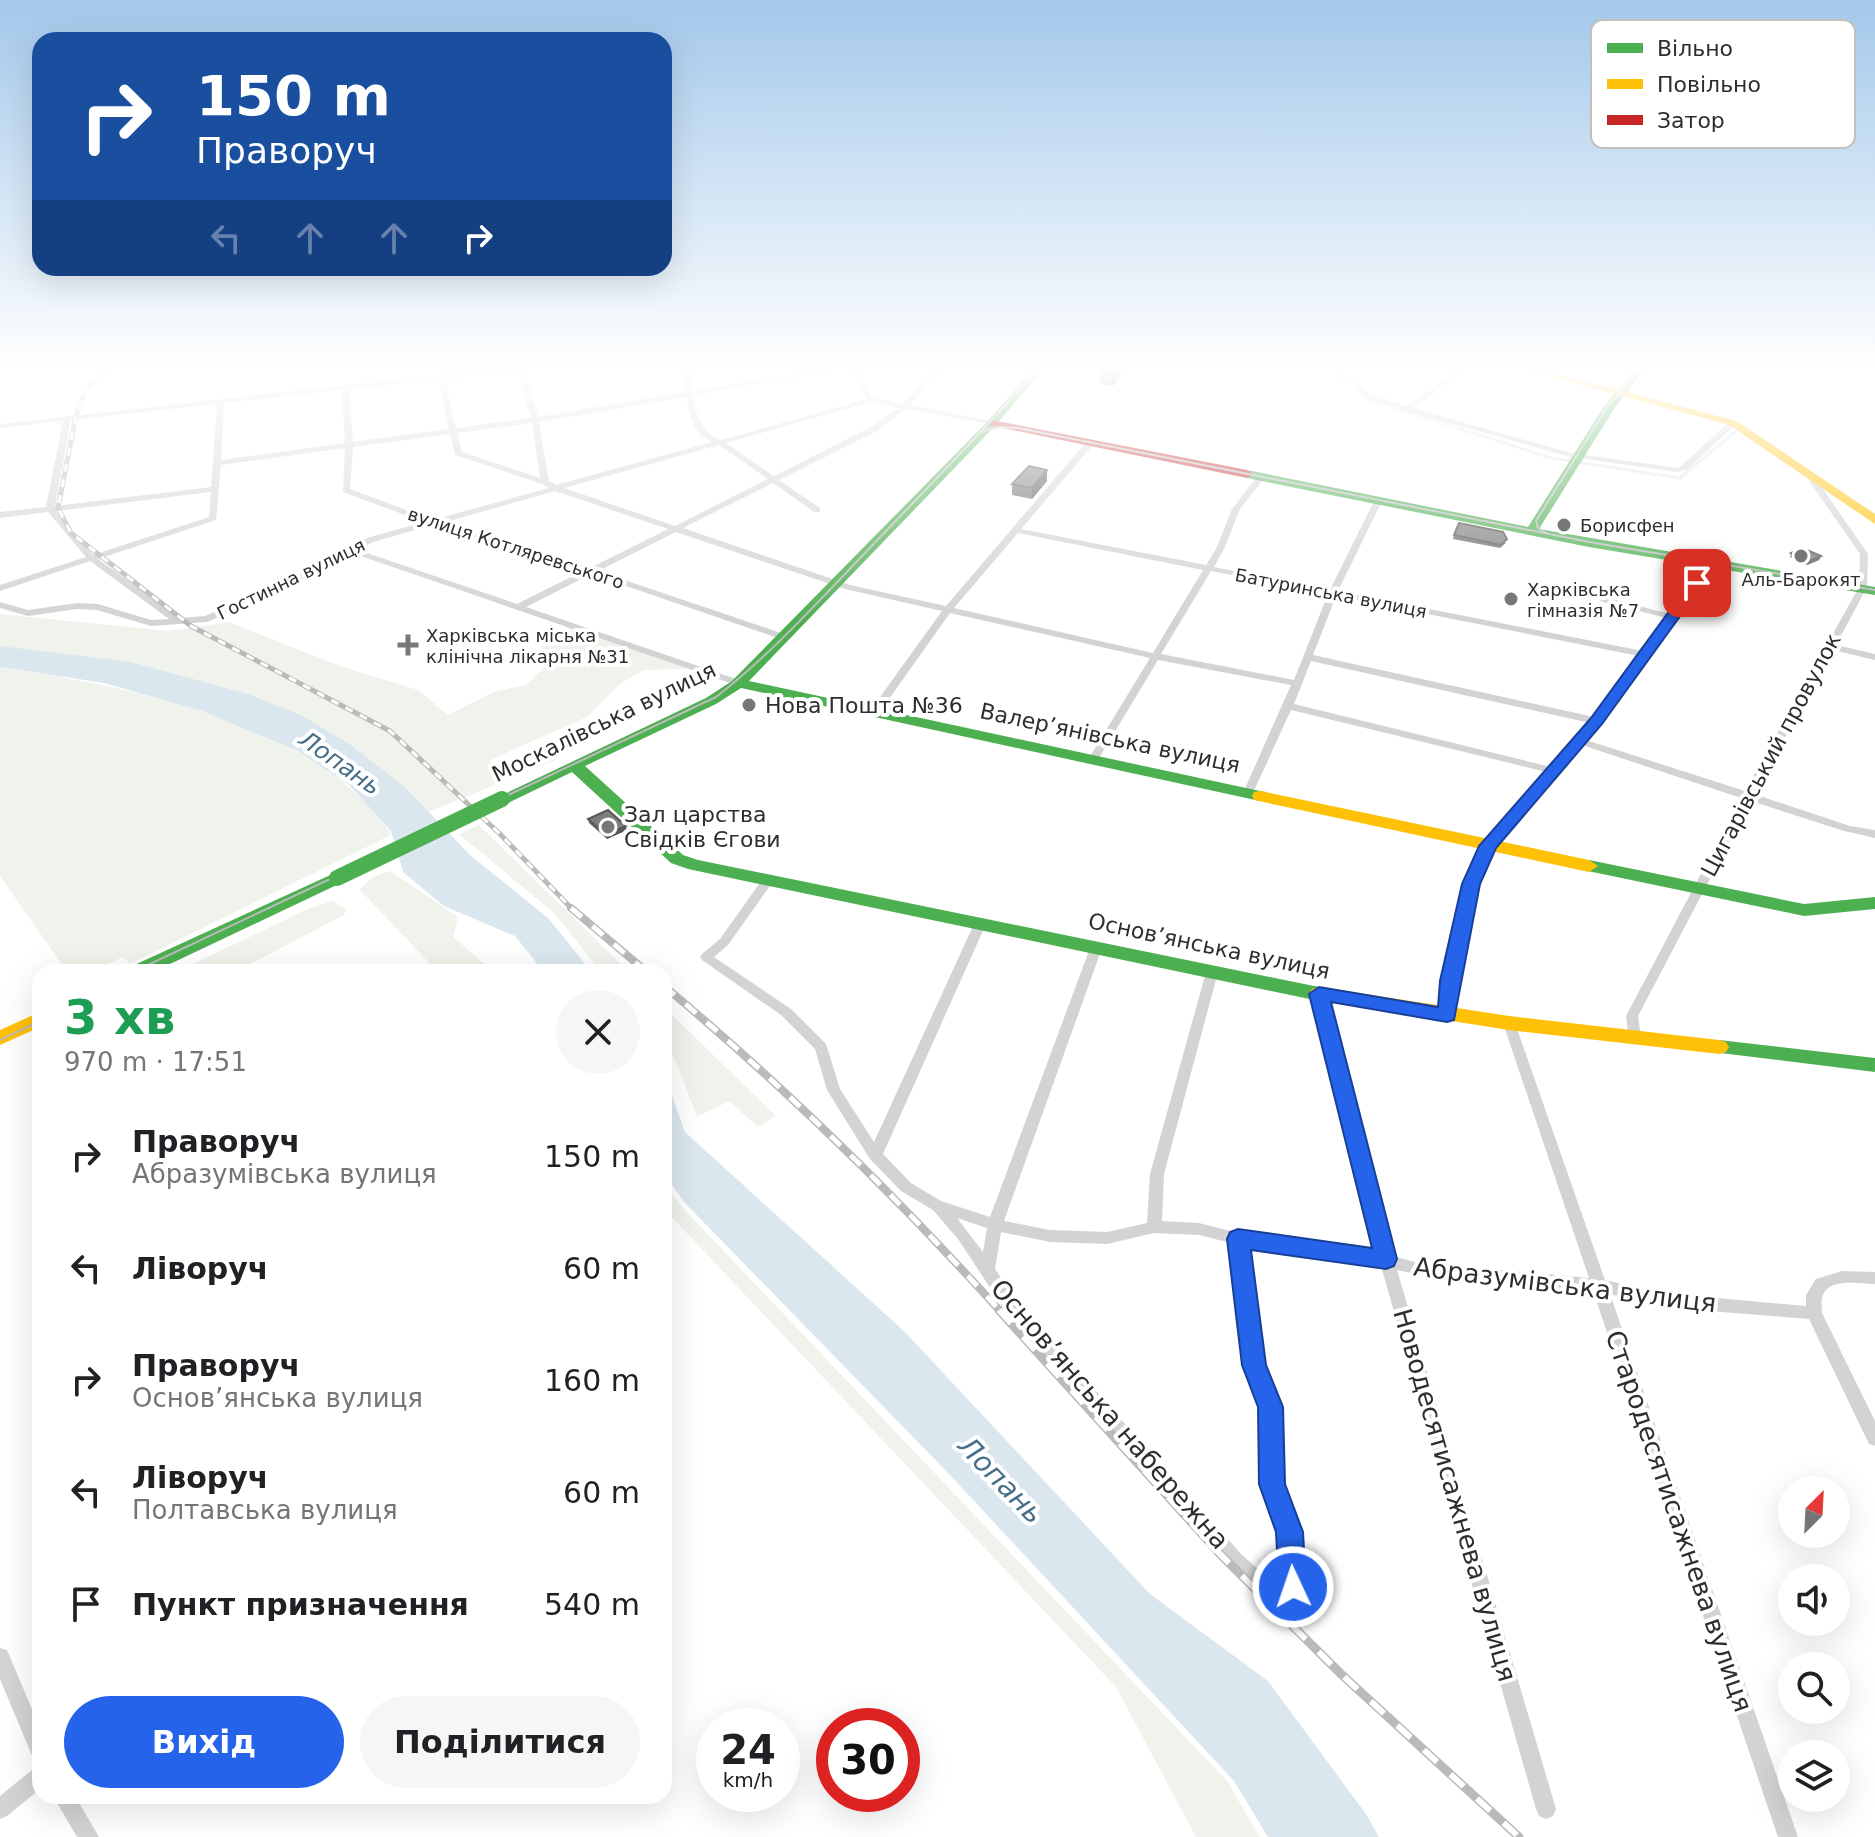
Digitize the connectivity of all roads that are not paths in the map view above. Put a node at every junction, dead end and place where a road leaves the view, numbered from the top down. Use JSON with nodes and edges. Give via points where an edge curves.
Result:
{"nodes":[{"id":1,"x":61,"y":452,"type":"edge"},
{"id":2,"x":219,"y":452,"type":"edge"},
{"id":3,"x":305,"y":452,"type":"edge"},
{"id":4,"x":349,"y":452,"type":"edge"},
{"id":5,"x":458,"y":452,"type":"edge"},
{"id":6,"x":540,"y":452,"type":"edge"},
{"id":7,"x":685,"y":452,"type":"edge"},
{"id":8,"x":734,"y":452,"type":"edge"},
{"id":9,"x":831,"y":452,"type":"edge"},
{"id":10,"x":964,"y":452,"type":"edge"},
{"id":11,"x":1083,"y":452,"type":"edge"},
{"id":12,"x":1135,"y":452,"type":"edge"},
{"id":13,"x":1562,"y":452,"type":"edge"},
{"id":14,"x":1580,"y":452,"type":"edge"},
{"id":15,"x":1702,"y":452,"type":"edge"},
{"id":16,"x":1774,"y":452,"type":"edge"},
{"id":17,"x":1577,"y":456,"type":"junction"},
{"id":18,"x":218,"y":463,"type":"junction"},
{"id":19,"x":1262,"y":476,"type":"junction"},
{"id":20,"x":1811,"y":478,"type":"junction"},
{"id":21,"x":775,"y":481,"type":"junction"},
{"id":22,"x":545,"y":482,"type":"junction"},
{"id":23,"x":555,"y":488,"type":"junction"},
{"id":24,"x":215,"y":489,"type":"junction"},
{"id":25,"x":1379,"y":499,"type":"junction"},
{"id":26,"x":50,"y":509,"type":"junction"},
{"id":27,"x":817,"y":510,"type":"dead end"},
{"id":28,"x":0,"y":515,"type":"edge"},
{"id":29,"x":1875,"y":520,"type":"edge"},
{"id":30,"x":431,"y":522,"type":"junction"},
{"id":31,"x":673,"y":529,"type":"junction"},
{"id":32,"x":1016,"y":530,"type":"junction"},
{"id":33,"x":1532,"y":531,"type":"junction"},
{"id":34,"x":350,"y":550,"type":"junction"},
{"id":35,"x":91,"y":558,"type":"junction"},
{"id":36,"x":1711,"y":564,"type":"junction"},
{"id":37,"x":1207,"y":568,"type":"junction"},
{"id":38,"x":591,"y":571,"type":"junction"},
{"id":39,"x":838,"y":583,"type":"junction"},
{"id":40,"x":0,"y":588,"type":"edge"},
{"id":41,"x":1869,"y":590,"type":"edge"},
{"id":42,"x":1589,"y":592,"type":"dead end"},
{"id":43,"x":1333,"y":593,"type":"junction"},
{"id":44,"x":0,"y":605,"type":"edge"},
{"id":45,"x":519,"y":607,"type":"junction"},
{"id":46,"x":948,"y":609,"type":"junction"},
{"id":47,"x":1672,"y":617,"type":"junction"},
{"id":48,"x":175,"y":621,"type":"junction"},
{"id":49,"x":784,"y":637,"type":"junction"},
{"id":50,"x":1829,"y":646,"type":"junction"},
{"id":51,"x":1647,"y":655,"type":"junction"},
{"id":52,"x":1155,"y":656,"type":"junction"},
{"id":53,"x":1308,"y":657,"type":"junction"},
{"id":54,"x":1875,"y":657,"type":"edge"},
{"id":55,"x":739,"y":683,"type":"junction"},
{"id":56,"x":1296,"y":683,"type":"junction"},
{"id":57,"x":1288,"y":706,"type":"junction"},
{"id":58,"x":875,"y":711,"type":"junction"},
{"id":59,"x":1597,"y":721,"type":"junction"},
{"id":60,"x":1580,"y":741,"type":"junction"},
{"id":61,"x":1094,"y":758,"type":"junction"},
{"id":62,"x":575,"y":766,"type":"junction"},
{"id":63,"x":1555,"y":771,"type":"junction"},
{"id":64,"x":1248,"y":793,"type":"junction"},
{"id":65,"x":1747,"y":797,"type":"junction"},
{"id":66,"x":1875,"y":834,"type":"edge"},
{"id":67,"x":1488,"y":846,"type":"junction"},
{"id":68,"x":768,"y":880,"type":"junction"},
{"id":69,"x":1699,"y":888,"type":"junction"},
{"id":70,"x":1875,"y":903,"type":"edge"},
{"id":71,"x":980,"y":924,"type":"junction"},
{"id":72,"x":1096,"y":948,"type":"junction"},
{"id":73,"x":154,"y":964,"type":"edge"},
{"id":74,"x":1212,"y":972,"type":"junction"},
{"id":75,"x":1319,"y":994,"type":"junction"},
{"id":76,"x":1447,"y":1015,"type":"junction"},
{"id":77,"x":32,"y":1023,"type":"edge"},
{"id":78,"x":1509,"y":1023,"type":"junction"},
{"id":79,"x":1634,"y":1037,"type":"junction"},
{"id":80,"x":0,"y":1038,"type":"edge"},
{"id":81,"x":1875,"y":1065,"type":"edge"},
{"id":82,"x":875,"y":1155,"type":"junction"},
{"id":83,"x":936,"y":1205,"type":"junction"},
{"id":84,"x":995,"y":1225,"type":"junction"},
{"id":85,"x":1154,"y":1227,"type":"junction"},
{"id":86,"x":1238,"y":1239,"type":"junction"},
{"id":87,"x":1386,"y":1259,"type":"junction"},
{"id":88,"x":987,"y":1270,"type":"junction"},
{"id":89,"x":1875,"y":1278,"type":"edge"},
{"id":90,"x":1598,"y":1285,"type":"junction"},
{"id":91,"x":1814,"y":1313,"type":"junction"},
{"id":92,"x":1875,"y":1438,"type":"edge"},
{"id":93,"x":0,"y":1657,"type":"edge"},
{"id":94,"x":32,"y":1732,"type":"edge"},
{"id":95,"x":32,"y":1783,"type":"edge"},
{"id":96,"x":68,"y":1804,"type":"edge"},
{"id":97,"x":0,"y":1809,"type":"edge"},
{"id":98,"x":1546,"y":1809,"type":"dead end"},
{"id":99,"x":89,"y":1837,"type":"edge"},
{"id":100,"x":1788,"y":1837,"type":"edge"}],
"edges":[{"from":1,"to":26,"type":"street"},
{"from":2,"to":18,"type":"street"},
{"from":3,"to":18,"type":"street"},
{"from":4,"to":30,"type":"street","name":"вулиця Котляревського","via":[[346,490]]},
{"from":5,"to":22,"type":"street"},
{"from":6,"to":22,"type":"street"},
{"from":7,"to":23,"type":"street","name":"Гостинна вулиця"},
{"from":8,"to":21,"type":"street"},
{"from":9,"to":21,"type":"street"},
{"from":10,"to":39,"type":"street","name":"Москалівська вулиця"},
{"from":11,"to":32,"type":"street"},
{"from":12,"to":19,"type":"street"},
{"from":13,"to":17,"type":"street"},
{"from":14,"to":17,"type":"street"},
{"from":15,"to":17,"type":"street","via":[[1678,470]]},
{"from":16,"to":20,"type":"street"},
{"from":17,"to":33,"type":"street"},
{"from":18,"to":24,"type":"street"},
{"from":19,"to":25,"type":"street"},
{"from":19,"to":37,"type":"street","via":[[1236,509]]},
{"from":20,"to":29,"type":"street"},
{"from":20,"to":41,"type":"street","via":[[1864,554]]},
{"from":21,"to":27,"type":"street"},
{"from":21,"to":31,"type":"street"},
{"from":22,"to":23,"type":"street"},
{"from":23,"to":30,"type":"street","name":"Гостинна вулиця"},
{"from":23,"to":31,"type":"street"},
{"from":24,"to":26,"type":"street"},
{"from":24,"to":35,"type":"street","via":[[213,518],[206,523]]},
{"from":25,"to":33,"type":"street"},
{"from":25,"to":43,"type":"street"},
{"from":26,"to":28,"type":"street"},
{"from":26,"to":35,"type":"street"},
{"from":30,"to":34,"type":"street","name":"Гостинна вулиця"},
{"from":30,"to":38,"type":"street","name":"вулиця Котляревського"},
{"from":31,"to":38,"type":"street"},
{"from":31,"to":39,"type":"street"},
{"from":32,"to":37,"type":"street","name":"Батуринська вулиця"},
{"from":32,"to":46,"type":"street"},
{"from":33,"to":36,"type":"street"},
{"from":34,"to":45,"type":"street","name":"Валер’янівська вулиця"},
{"from":34,"to":48,"type":"street","name":"Гостинна вулиця","via":[[234,610]]},
{"from":35,"to":40,"type":"street"},
{"from":35,"to":48,"type":"street"},
{"from":36,"to":41,"type":"street"},
{"from":36,"to":47,"type":"street"},
{"from":37,"to":43,"type":"street","name":"Батуринська вулиця"},
{"from":37,"to":52,"type":"street"},
{"from":38,"to":45,"type":"street"},
{"from":38,"to":49,"type":"street","name":"вулиця Котляревського"},
{"from":39,"to":46,"type":"street"},
{"from":39,"to":49,"type":"street","name":"Москалівська вулиця"},
{"from":41,"to":50,"type":"street","name":"Цигарівський провулок"},
{"from":42,"to":47,"type":"street"},
{"from":43,"to":51,"type":"street","name":"Батуринська вулиця"},
{"from":43,"to":53,"type":"street"},
{"from":44,"to":48,"type":"street","name":"Гостинна вулиця","via":[[28,613],[88,605],[151,623]]},
{"from":45,"to":55,"type":"street","name":"Валер’янівська вулиця"},
{"from":46,"to":52,"type":"street"},
{"from":46,"to":58,"type":"street"},
{"from":47,"to":51,"type":"street"},
{"from":49,"to":55,"type":"street","name":"Москалівська вулиця"},
{"from":50,"to":54,"type":"street"},
{"from":50,"to":65,"type":"street","name":"Цигарівський провулок"},
{"from":51,"to":59,"type":"street"},
{"from":52,"to":56,"type":"street"},
{"from":52,"to":61,"type":"street"},
{"from":53,"to":56,"type":"street"},
{"from":53,"to":59,"type":"street"},
{"from":55,"to":58,"type":"street","name":"Валер’янівська вулиця"},
{"from":55,"to":62,"type":"street","name":"Москалівська вулиця"},
{"from":56,"to":57,"type":"street"},
{"from":57,"to":63,"type":"street"},
{"from":57,"to":64,"type":"street"},
{"from":58,"to":61,"type":"street","name":"Валер’янівська вулиця"},
{"from":59,"to":60,"type":"street"},
{"from":60,"to":63,"type":"street"},
{"from":60,"to":65,"type":"street"},
{"from":61,"to":64,"type":"street","name":"Валер’янівська вулиця"},
{"from":62,"to":68,"type":"street","name":"Основ’янська вулиця","via":[[677,859]]},
{"from":62,"to":73,"type":"street","name":"Москалівська вулиця","bridge":true},
{"from":63,"to":67,"type":"street"},
{"from":64,"to":67,"type":"street","name":"Валер’янівська вулиця"},
{"from":65,"to":66,"type":"street"},
{"from":65,"to":69,"type":"street","name":"Цигарівський провулок"},
{"from":67,"to":69,"type":"street","name":"Валер’янівська вулиця"},
{"from":67,"to":76,"type":"street","via":[[1471,884]]},
{"from":68,"to":71,"type":"street","name":"Основ’янська вулиця"},
{"from":68,"to":82,"type":"street","via":[[724,942],[706,957],[786,1012],[821,1047],[834,1090]]},
{"from":69,"to":70,"type":"street","name":"Валер’янівська вулиця","via":[[1804,910]]},
{"from":69,"to":79,"type":"street","name":"Цигарівський провулок","via":[[1632,1016]]},
{"from":71,"to":72,"type":"street","name":"Основ’янська вулиця"},
{"from":71,"to":82,"type":"street"},
{"from":72,"to":74,"type":"street","name":"Основ’янська вулиця"},
{"from":72,"to":84,"type":"street"},
{"from":74,"to":75,"type":"street","name":"Основ’янська вулиця"},
{"from":74,"to":85,"type":"street","via":[[1157,1174]]},
{"from":75,"to":76,"type":"street","name":"Основ’янська вулиця"},
{"from":75,"to":87,"type":"street","name":"Новодесятисажнева вулиця"},
{"from":76,"to":78,"type":"street","name":"Основ’янська вулиця"},
{"from":77,"to":80,"type":"street"},
{"from":78,"to":79,"type":"street","name":"Основ’янська вулиця"},
{"from":78,"to":90,"type":"street","name":"Стародесятисажнева вулиця"},
{"from":79,"to":81,"type":"street","name":"Основ’янська вулиця"},
{"from":82,"to":83,"type":"street","via":[[906,1187]]},
{"from":83,"to":84,"type":"street","name":"Абразумівська вулиця"},
{"from":83,"to":88,"type":"street","name":"Основ’янська набережна"},
{"from":84,"to":85,"type":"street","name":"Абразумівська вулиця","via":[[1050,1236],[1107,1238]]},
{"from":84,"to":88,"type":"street"},
{"from":85,"to":86,"type":"street","name":"Абразумівська вулиця","via":[[1199,1229]]},
{"from":86,"to":87,"type":"street","name":"Абразумівська вулиця"},
{"from":86,"to":88,"type":"street","name":"Основ’янська набережна","via":[[1254,1365],[1271,1407],[1272,1484],[1290,1532],[1294,1614],[1236,1561],[1016,1313]]},
{"from":87,"to":90,"type":"street","name":"Абразумівська вулиця","via":[[1415,1268]]},
{"from":87,"to":98,"type":"street","name":"Новодесятисажнева вулиця"},
{"from":89,"to":91,"type":"street","via":[[1842,1277],[1821,1284],[1814,1295]]},
{"from":90,"to":91,"type":"street","name":"Абразумівська вулиця","via":[[1661,1300]]},
{"from":90,"to":100,"type":"street","name":"Стародесятисажнева вулиця"},
{"from":91,"to":92,"type":"street"},
{"from":93,"to":94,"type":"street"},
{"from":95,"to":97,"type":"street"},
{"from":96,"to":99,"type":"street"}]}
